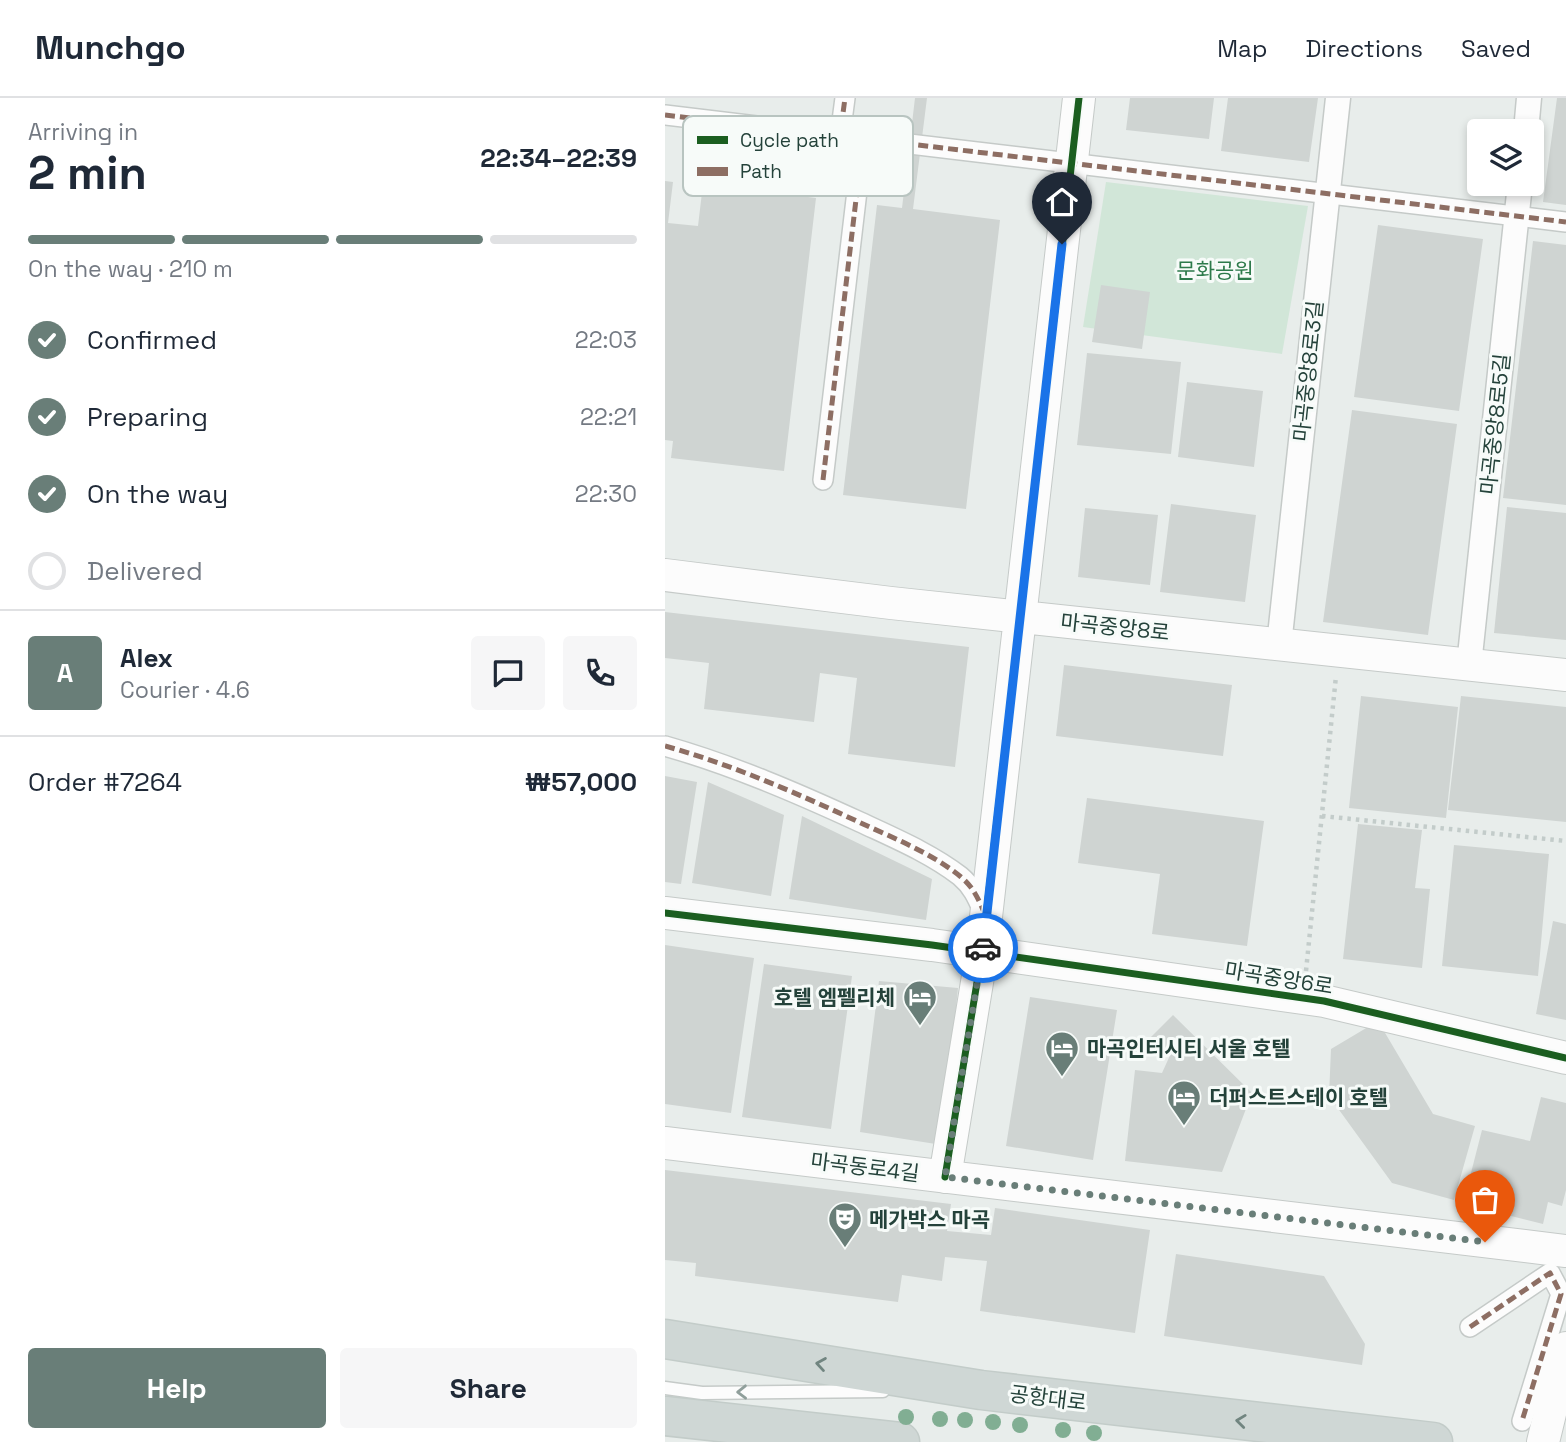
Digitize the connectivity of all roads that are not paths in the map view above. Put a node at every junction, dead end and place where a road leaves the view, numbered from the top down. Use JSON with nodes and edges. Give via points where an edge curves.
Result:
{"nodes":[{"id":1,"x":845,"y":98,"type":"edge"},
{"id":2,"x":1079,"y":98,"type":"edge"},
{"id":3,"x":1338,"y":98,"type":"edge"},
{"id":4,"x":1529,"y":98,"type":"edge"},
{"id":5,"x":665,"y":116,"type":"edge"},
{"id":6,"x":843,"y":116,"type":"edge"},
{"id":7,"x":683,"y":118,"type":"edge"},
{"id":8,"x":1527,"y":119,"type":"edge"},
{"id":9,"x":913,"y":146,"type":"edge"},
{"id":10,"x":1071,"y":164,"type":"junction"},
{"id":11,"x":1327,"y":194,"type":"junction"},
{"id":12,"x":856,"y":196,"type":"edge"},
{"id":13,"x":1519,"y":196,"type":"edge"},
{"id":14,"x":1517,"y":216,"type":"junction"},
{"id":15,"x":1566,"y":222,"type":"edge"},
{"id":16,"x":823,"y":481,"type":"dead end"},
{"id":17,"x":665,"y":575,"type":"edge"},
{"id":18,"x":1019,"y":617,"type":"junction"},
{"id":19,"x":1279,"y":645,"type":"junction"},
{"id":20,"x":1469,"y":665,"type":"junction"},
{"id":21,"x":1566,"y":676,"type":"edge"},
{"id":22,"x":665,"y":746,"type":"edge"},
{"id":23,"x":665,"y":913,"type":"edge"},
{"id":24,"x":986,"y":917,"type":"junction"},
{"id":25,"x":982,"y":952,"type":"junction"},
{"id":26,"x":1566,"y":1058,"type":"edge"},
{"id":27,"x":665,"y":1143,"type":"edge"},
{"id":28,"x":945,"y":1177,"type":"junction"},
{"id":29,"x":1566,"y":1251,"type":"edge"},
{"id":30,"x":1470,"y":1327,"type":"dead end"},
{"id":31,"x":665,"y":1339,"type":"edge"},
{"id":32,"x":1566,"y":1348,"type":"edge"},
{"id":33,"x":665,"y":1388,"type":"edge"},
{"id":34,"x":981,"y":1390,"type":"junction"},
{"id":35,"x":665,"y":1416,"type":"edge"},
{"id":36,"x":1533,"y":1432,"type":"edge"},
{"id":37,"x":900,"y":1442,"type":"edge"},
{"id":38,"x":1433,"y":1442,"type":"edge"}],
"edges":[{"from":1,"to":6,"type":"street"},
{"from":2,"to":10,"type":"street"},
{"from":3,"to":11,"type":"street","name":"마곡중앙8로3길"},
{"from":4,"to":8,"type":"street"},
{"from":5,"to":7,"type":"street"},
{"from":9,"to":10,"type":"street"},
{"from":10,"to":11,"type":"street"},
{"from":10,"to":18,"type":"street"},
{"from":11,"to":14,"type":"street"},
{"from":11,"to":19,"type":"street","name":"마곡중앙8로3길"},
{"from":12,"to":16,"type":"street"},
{"from":13,"to":14,"type":"street","name":"마곡중앙8로5길"},
{"from":14,"to":15,"type":"street"},
{"from":14,"to":20,"type":"street","name":"마곡중앙8로5길"},
{"from":17,"to":18,"type":"street","name":"마곡중앙8로"},
{"from":18,"to":19,"type":"street","name":"마곡중앙8로"},
{"from":18,"to":24,"type":"street"},
{"from":19,"to":20,"type":"street","name":"마곡중앙8로"},
{"from":20,"to":21,"type":"street","name":"마곡중앙8로"},
{"from":22,"to":24,"type":"street","via":[[816,802],[907,844],[960,876],[974,890]]},
{"from":23,"to":25,"type":"street","name":"마곡중앙6로"},
{"from":24,"to":25,"type":"street"},
{"from":25,"to":26,"type":"street","name":"마곡중앙6로","via":[[1324,1001]]},
{"from":25,"to":28,"type":"street"},
{"from":27,"to":28,"type":"street","name":"마곡동로4길"},
{"from":28,"to":29,"type":"street","name":"마곡동로4길"},
{"from":30,"to":36,"type":"street","via":[[1550,1273],[1561,1294]]},
{"from":34,"to":31,"type":"main road","name":"공항대로","one_way":true},
{"from":32,"to":36,"type":"street"},
{"from":34,"to":33,"type":"lane","one_way":true,"via":[[702,1393]]},
{"from":38,"to":34,"type":"main road","name":"공항대로","one_way":true},
{"from":35,"to":37,"type":"main road"}]}
